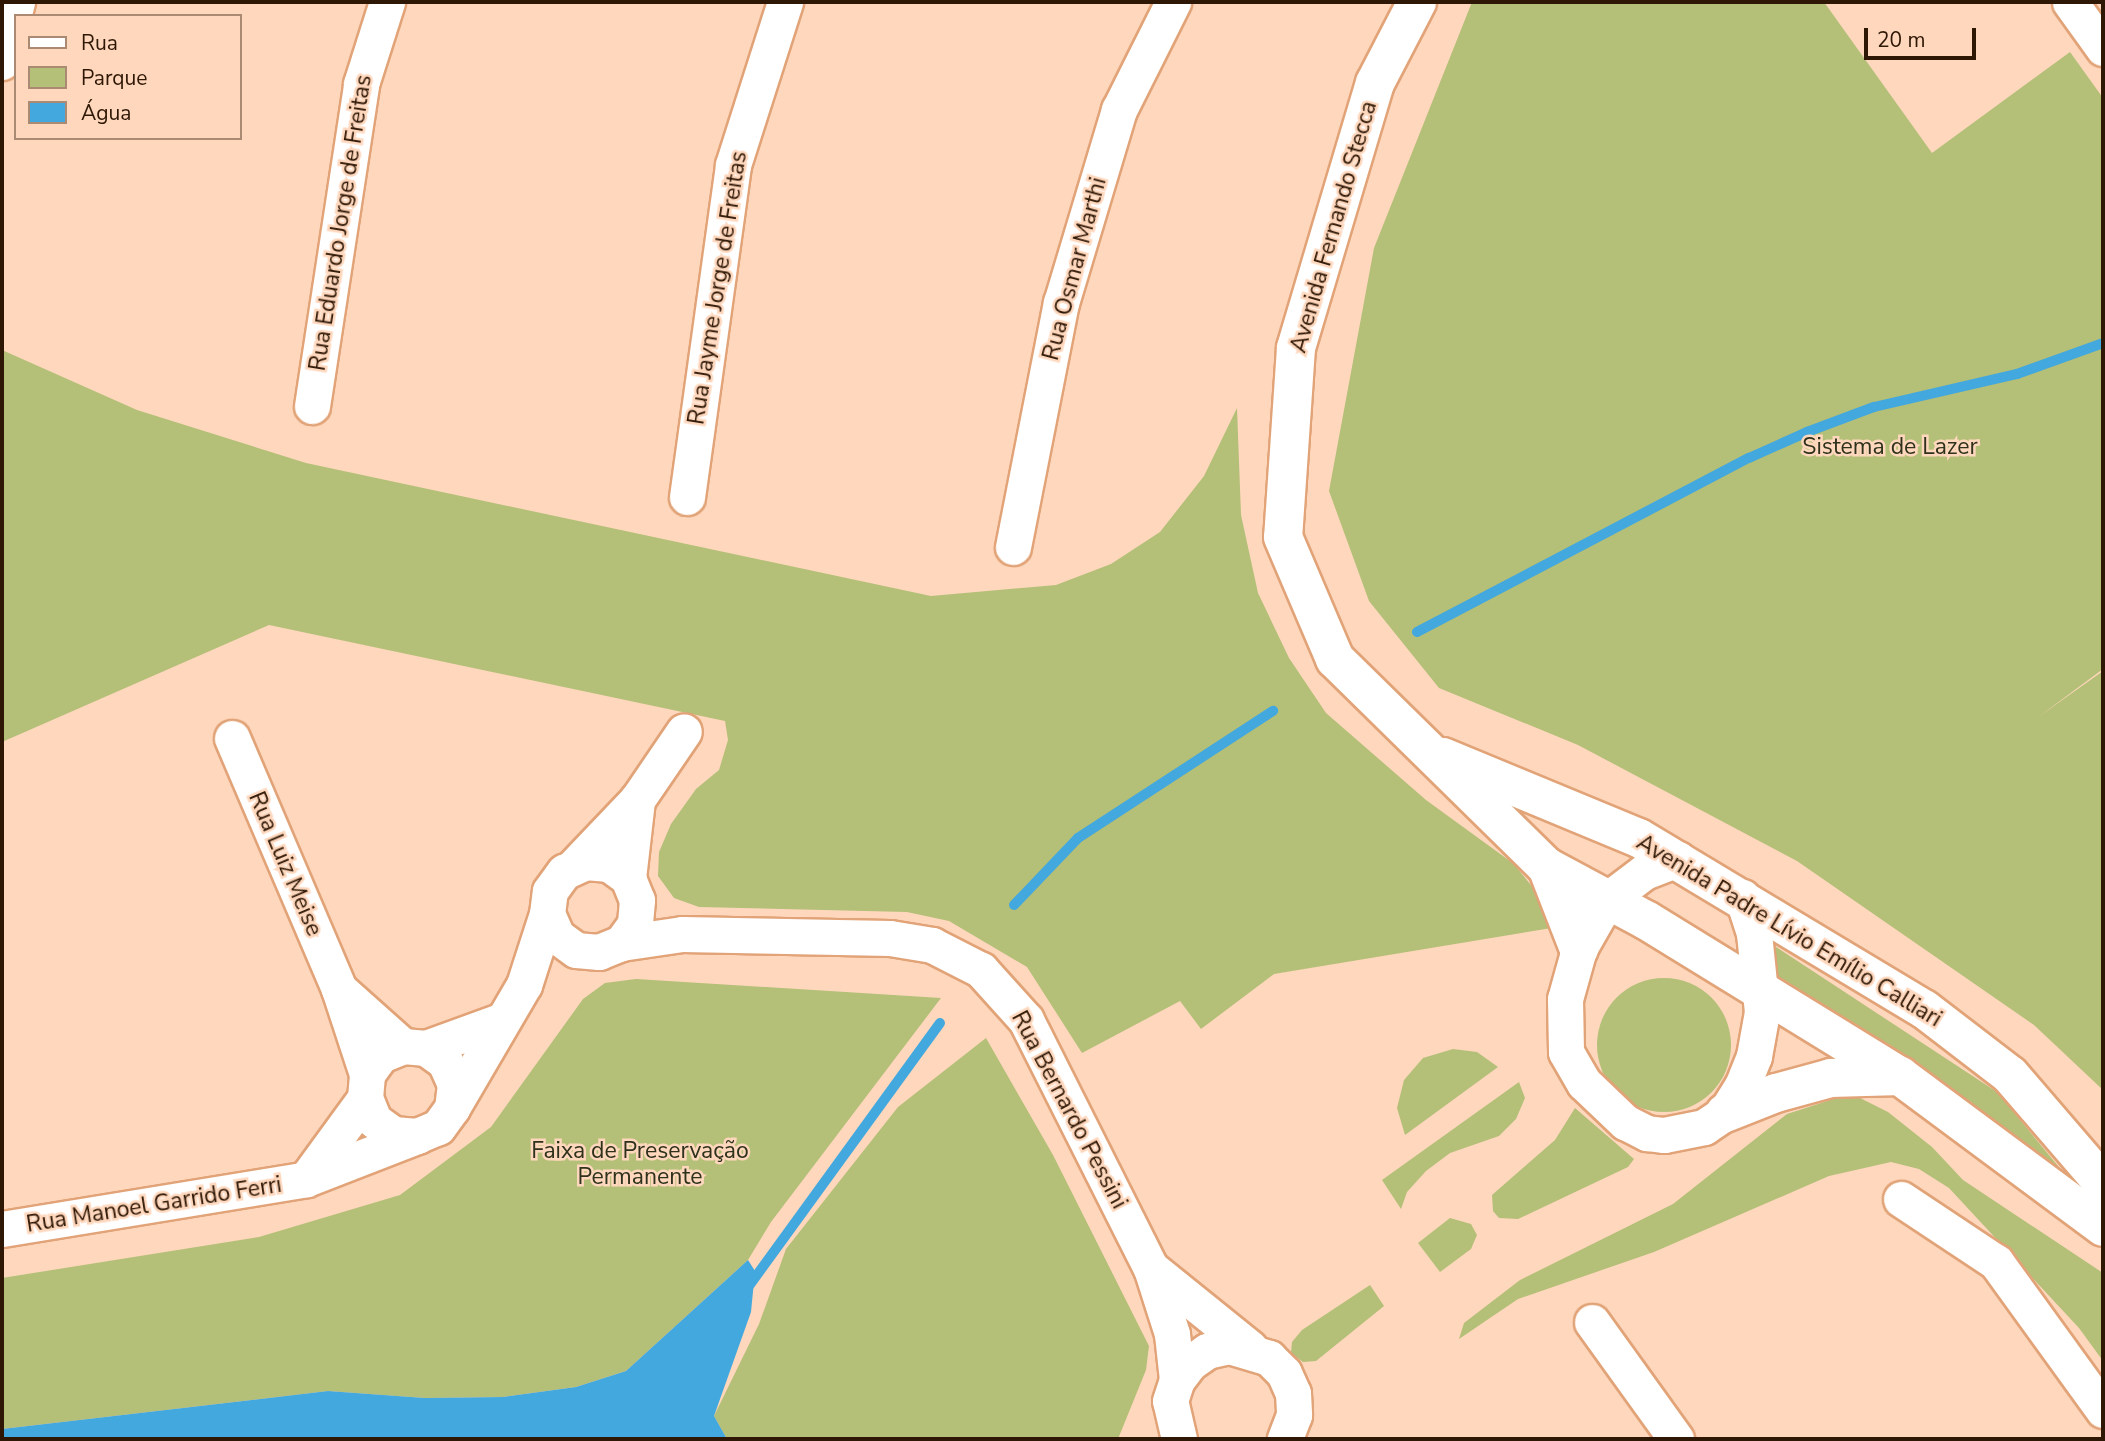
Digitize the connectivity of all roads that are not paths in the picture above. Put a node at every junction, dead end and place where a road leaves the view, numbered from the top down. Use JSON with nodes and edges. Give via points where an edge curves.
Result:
{"nodes":[{"id":1,"x":17,"y":2,"type":"edge"},
{"id":2,"x":387,"y":2,"type":"edge"},
{"id":3,"x":785,"y":2,"type":"edge"},
{"id":4,"x":1173,"y":2,"type":"edge"},
{"id":5,"x":1417,"y":2,"type":"edge"},
{"id":6,"x":2070,"y":2,"type":"edge"},
{"id":7,"x":2103,"y":48,"type":"edge"},
{"id":8,"x":2,"y":62,"type":"edge"},
{"id":9,"x":312,"y":406,"type":"dead end"},
{"id":10,"x":687,"y":497,"type":"dead end"},
{"id":11,"x":1013,"y":547,"type":"dead end"},
{"id":12,"x":684,"y":731,"type":"dead end"},
{"id":13,"x":232,"y":738,"type":"dead end"},
{"id":14,"x":1425,"y":750,"type":"junction"},
{"id":15,"x":637,"y":800,"type":"junction"},
{"id":16,"x":1678,"y":859,"type":"junction"},
{"id":17,"x":574,"y":866,"type":"junction"},
{"id":18,"x":1547,"y":867,"type":"junction"},
{"id":19,"x":633,"y":889,"type":"junction"},
{"id":20,"x":1742,"y":897,"type":"junction"},
{"id":21,"x":1607,"y":900,"type":"junction"},
{"id":22,"x":547,"y":914,"type":"junction"},
{"id":23,"x":682,"y":934,"type":"junction"},
{"id":24,"x":621,"y":943,"type":"junction"},
{"id":25,"x":1579,"y":949,"type":"junction"},
{"id":26,"x":576,"y":950,"type":"junction"},
{"id":27,"x":524,"y":985,"type":"junction"},
{"id":28,"x":1759,"y":988,"type":"junction"},
{"id":29,"x":339,"y":989,"type":"junction"},
{"id":30,"x":500,"y":1021,"type":"junction"},
{"id":31,"x":414,"y":1047,"type":"junction"},
{"id":32,"x":1900,"y":1076,"type":"junction"},
{"id":33,"x":366,"y":1086,"type":"junction"},
{"id":34,"x":452,"y":1108,"type":"junction"},
{"id":35,"x":1725,"y":1113,"type":"junction"},
{"id":36,"x":417,"y":1136,"type":"junction"},
{"id":37,"x":306,"y":1179,"type":"junction"},
{"id":38,"x":2103,"y":1183,"type":"edge"},
{"id":39,"x":1901,"y":1199,"type":"dead end"},
{"id":40,"x":2103,"y":1227,"type":"edge"},
{"id":41,"x":2,"y":1230,"type":"edge"},
{"id":42,"x":1151,"y":1268,"type":"junction"},
{"id":43,"x":1592,"y":1322,"type":"dead end"},
{"id":44,"x":1250,"y":1348,"type":"junction"},
{"id":45,"x":1173,"y":1391,"type":"junction"},
{"id":46,"x":2103,"y":1410,"type":"edge"},
{"id":47,"x":1153,"y":1439,"type":"edge"},
{"id":48,"x":1179,"y":1439,"type":"edge"},
{"id":49,"x":1285,"y":1439,"type":"edge"},
{"id":50,"x":1676,"y":1439,"type":"edge"}],
"edges":[{"from":1,"to":8,"type":"street"},
{"from":2,"to":9,"type":"street","name":"Rua Eduardo Jorge de Freitas","via":[[360,84]]},
{"from":3,"to":10,"type":"street","name":"Rua Jayme Jorge de Freitas","via":[[733,165]]},
{"from":4,"to":11,"type":"street","name":"Rua Osmar Marthi","via":[[1119,110],[1061,303]]},
{"from":5,"to":14,"type":"street","name":"Avenida Fernando Stecca","via":[[1375,83],[1296,348],[1283,537],[1335,659]]},
{"from":6,"to":7,"type":"street"},
{"from":12,"to":15,"type":"street","name":"Rua Manoel Garrido Ferri"},
{"from":13,"to":29,"type":"street","name":"Rua Luiz Meise"},
{"from":14,"to":16,"type":"street","name":"Avenida Padre Lívio Emílio Calliari","via":[[1639,838]]},
{"from":14,"to":18,"type":"street","name":"Avenida Fernando Stecca"},
{"from":15,"to":17,"type":"street","name":"Rua Manoel Garrido Ferri"},
{"from":15,"to":19,"type":"street","name":"Rua Manoel Garrido Ferri"},
{"from":16,"to":20,"type":"street","name":"Avenida Padre Lívio Emílio Calliari"},
{"from":16,"to":21,"type":"street","via":[[1644,873]]},
{"from":17,"to":19,"type":"street","via":[[609,864]]},
{"from":17,"to":22,"type":"street","name":"Rua Manoel Garrido Ferri","via":[[550,891]]},
{"from":18,"to":21,"type":"street"},
{"from":18,"to":25,"type":"street"},
{"from":19,"to":23,"type":"street"},
{"from":19,"to":24,"type":"street","name":"Rua Manoel Garrido Ferri","via":[[635,924]]},
{"from":20,"to":28,"type":"street","via":[[1754,933]]},
{"from":20,"to":38,"type":"street","name":"Avenida Padre Lívio Emílio Calliari","via":[[1924,1009],[2010,1075]]},
{"from":21,"to":25,"type":"street"},
{"from":21,"to":28,"type":"street"},
{"from":22,"to":26,"type":"street","via":[[557,936]]},
{"from":22,"to":27,"type":"street","name":"Rua Manoel Garrido Ferri"},
{"from":23,"to":24,"type":"street","name":"Rua Bernardo Pessini"},
{"from":23,"to":42,"type":"street","name":"Rua Bernardo Pessini","via":[[890,938],[932,945],[981,970],[1026,1020]]},
{"from":24,"to":26,"type":"street","name":"Rua Manoel Garrido Ferri","via":[[599,952]]},
{"from":25,"to":35,"type":"street","via":[[1565,999],[1566,1052],[1584,1083],[1625,1122],[1647,1133],[1687,1132]]},
{"from":26,"to":27,"type":"street","name":"Rua Manoel Garrido Ferri"},
{"from":27,"to":30,"type":"street","name":"Rua Manoel Garrido Ferri"},
{"from":28,"to":32,"type":"street"},
{"from":28,"to":35,"type":"street","via":[[1762,1012],[1754,1056]]},
{"from":29,"to":31,"type":"street","name":"Rua Luiz Meise"},
{"from":29,"to":33,"type":"street","name":"Rua Luiz Meise"},
{"from":30,"to":31,"type":"street","name":"Rua Manoel Garrido Ferri"},
{"from":30,"to":34,"type":"street","name":"Rua Manoel Garrido Ferri"},
{"from":31,"to":33,"type":"street","name":"Rua Manoel Garrido Ferri","via":[[381,1055]]},
{"from":31,"to":34,"type":"street","via":[[445,1062],[455,1084]]},
{"from":32,"to":35,"type":"street","via":[[1831,1078]]},
{"from":32,"to":40,"type":"street"},
{"from":33,"to":36,"type":"street","via":[[374,1120],[393,1134]]},
{"from":33,"to":37,"type":"street","name":"Rua Manoel Garrido Ferri"},
{"from":34,"to":36,"type":"street","name":"Rua Manoel Garrido Ferri","via":[[438,1127]]},
{"from":36,"to":37,"type":"street","name":"Rua Manoel Garrido Ferri"},
{"from":37,"to":41,"type":"street","name":"Rua Manoel Garrido Ferri"},
{"from":39,"to":46,"type":"street","via":[[1996,1262]]},
{"from":42,"to":44,"type":"street","name":"Rua Bernardo Pessini"},
{"from":42,"to":45,"type":"street","name":"Rua Bernardo Pessini","via":[[1172,1334]]},
{"from":43,"to":50,"type":"street"},
{"from":44,"to":45,"type":"street","via":[[1208,1351],[1190,1363]]},
{"from":44,"to":49,"type":"street","name":"Rua Bernardo Pessini","via":[[1284,1373],[1293,1393],[1294,1415]]},
{"from":45,"to":47,"type":"street"},
{"from":45,"to":48,"type":"street","name":"Rua Bernardo Pessini"}]}
